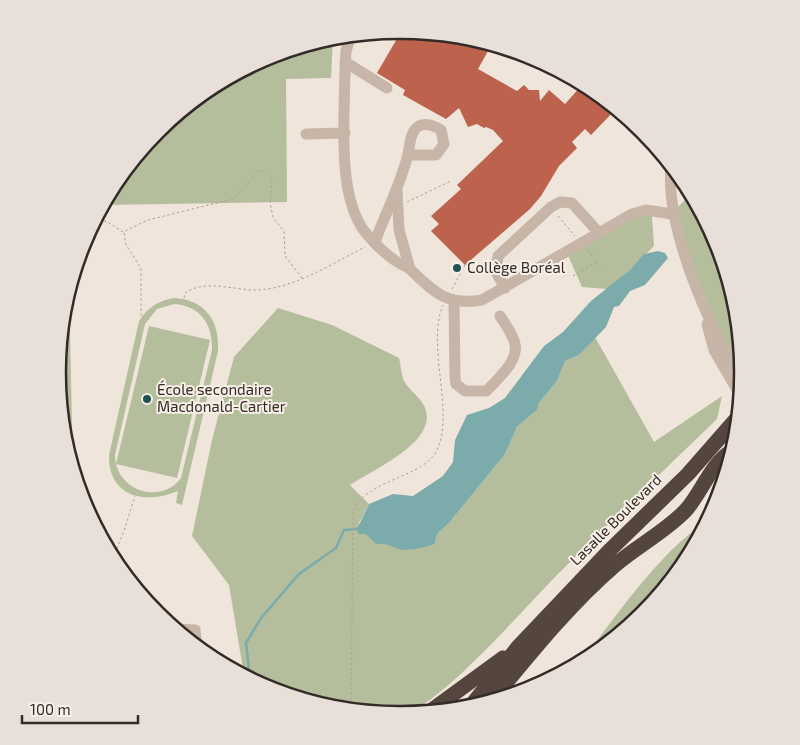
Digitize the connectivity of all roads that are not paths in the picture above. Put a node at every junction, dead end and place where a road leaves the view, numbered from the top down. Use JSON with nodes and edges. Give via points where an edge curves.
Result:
{"nodes":[{"id":1,"x":349,"y":43,"type":"edge"},
{"id":2,"x":345,"y":62,"type":"junction"},
{"id":3,"x":388,"y":88,"type":"dead end"},
{"id":4,"x":306,"y":134,"type":"dead end"},
{"id":5,"x":345,"y":134,"type":"junction"},
{"id":6,"x":408,"y":155,"type":"dead end"},
{"id":7,"x":670,"y":177,"type":"edge"},
{"id":8,"x":396,"y":185,"type":"junction"},
{"id":9,"x":672,"y":214,"type":"junction"},
{"id":10,"x":599,"y":233,"type":"junction"},
{"id":11,"x":374,"y":242,"type":"junction"},
{"id":12,"x":410,"y":269,"type":"junction"},
{"id":13,"x":505,"y":288,"type":"junction"},
{"id":14,"x":450,"y":299,"type":"junction"},
{"id":15,"x":707,"y":315,"type":"junction"},
{"id":16,"x":500,"y":316,"type":"dead end"},
{"id":17,"x":733,"y":361,"type":"edge"},
{"id":18,"x":733,"y":384,"type":"edge"},
{"id":19,"x":729,"y":427,"type":"edge"},
{"id":20,"x":721,"y":462,"type":"edge"},
{"id":21,"x":188,"y":630,"type":"edge"},
{"id":22,"x":196,"y":636,"type":"edge"},
{"id":23,"x":518,"y":647,"type":"junction"},
{"id":24,"x":500,"y":691,"type":"edge"},
{"id":25,"x":478,"y":697,"type":"edge"},
{"id":26,"x":441,"y":703,"type":"edge"}],
"edges":[{"from":1,"to":2,"type":"street"},
{"from":2,"to":3,"type":"street"},
{"from":2,"to":5,"type":"street"},
{"from":4,"to":5,"type":"street"},
{"from":5,"to":11,"type":"street","via":[[349,199],[359,223]]},
{"from":6,"to":8,"type":"street"},
{"from":7,"to":9,"type":"street"},
{"from":8,"to":11,"type":"street"},
{"from":8,"to":12,"type":"street","via":[[400,230]]},
{"from":9,"to":10,"type":"street","via":[[639,211]]},
{"from":9,"to":15,"type":"street"},
{"from":10,"to":13,"type":"street"},
{"from":10,"to":13,"type":"street","via":[[572,203],[560,202],[551,207],[498,256],[496,272]]},
{"from":11,"to":12,"type":"street"},
{"from":12,"to":14,"type":"street","via":[[431,290]]},
{"from":13,"to":14,"type":"street","via":[[482,300]]},
{"from":14,"to":16,"type":"street","via":[[455,378],[456,384],[465,391],[486,391],[514,361],[515,342]]},
{"from":15,"to":17,"type":"street"},
{"from":15,"to":18,"type":"street","via":[[714,350]]},
{"from":19,"to":23,"type":"highway","name":"Lasalle Boulevard","via":[[688,474]]},
{"from":20,"to":24,"type":"highway","name":"Lasalle Boulevard","via":[[686,510],[616,564],[576,601]]},
{"from":21,"to":22,"type":"street","via":[[195,630]]},
{"from":23,"to":25,"type":"highway"},
{"from":23,"to":26,"type":"highway"}]}
